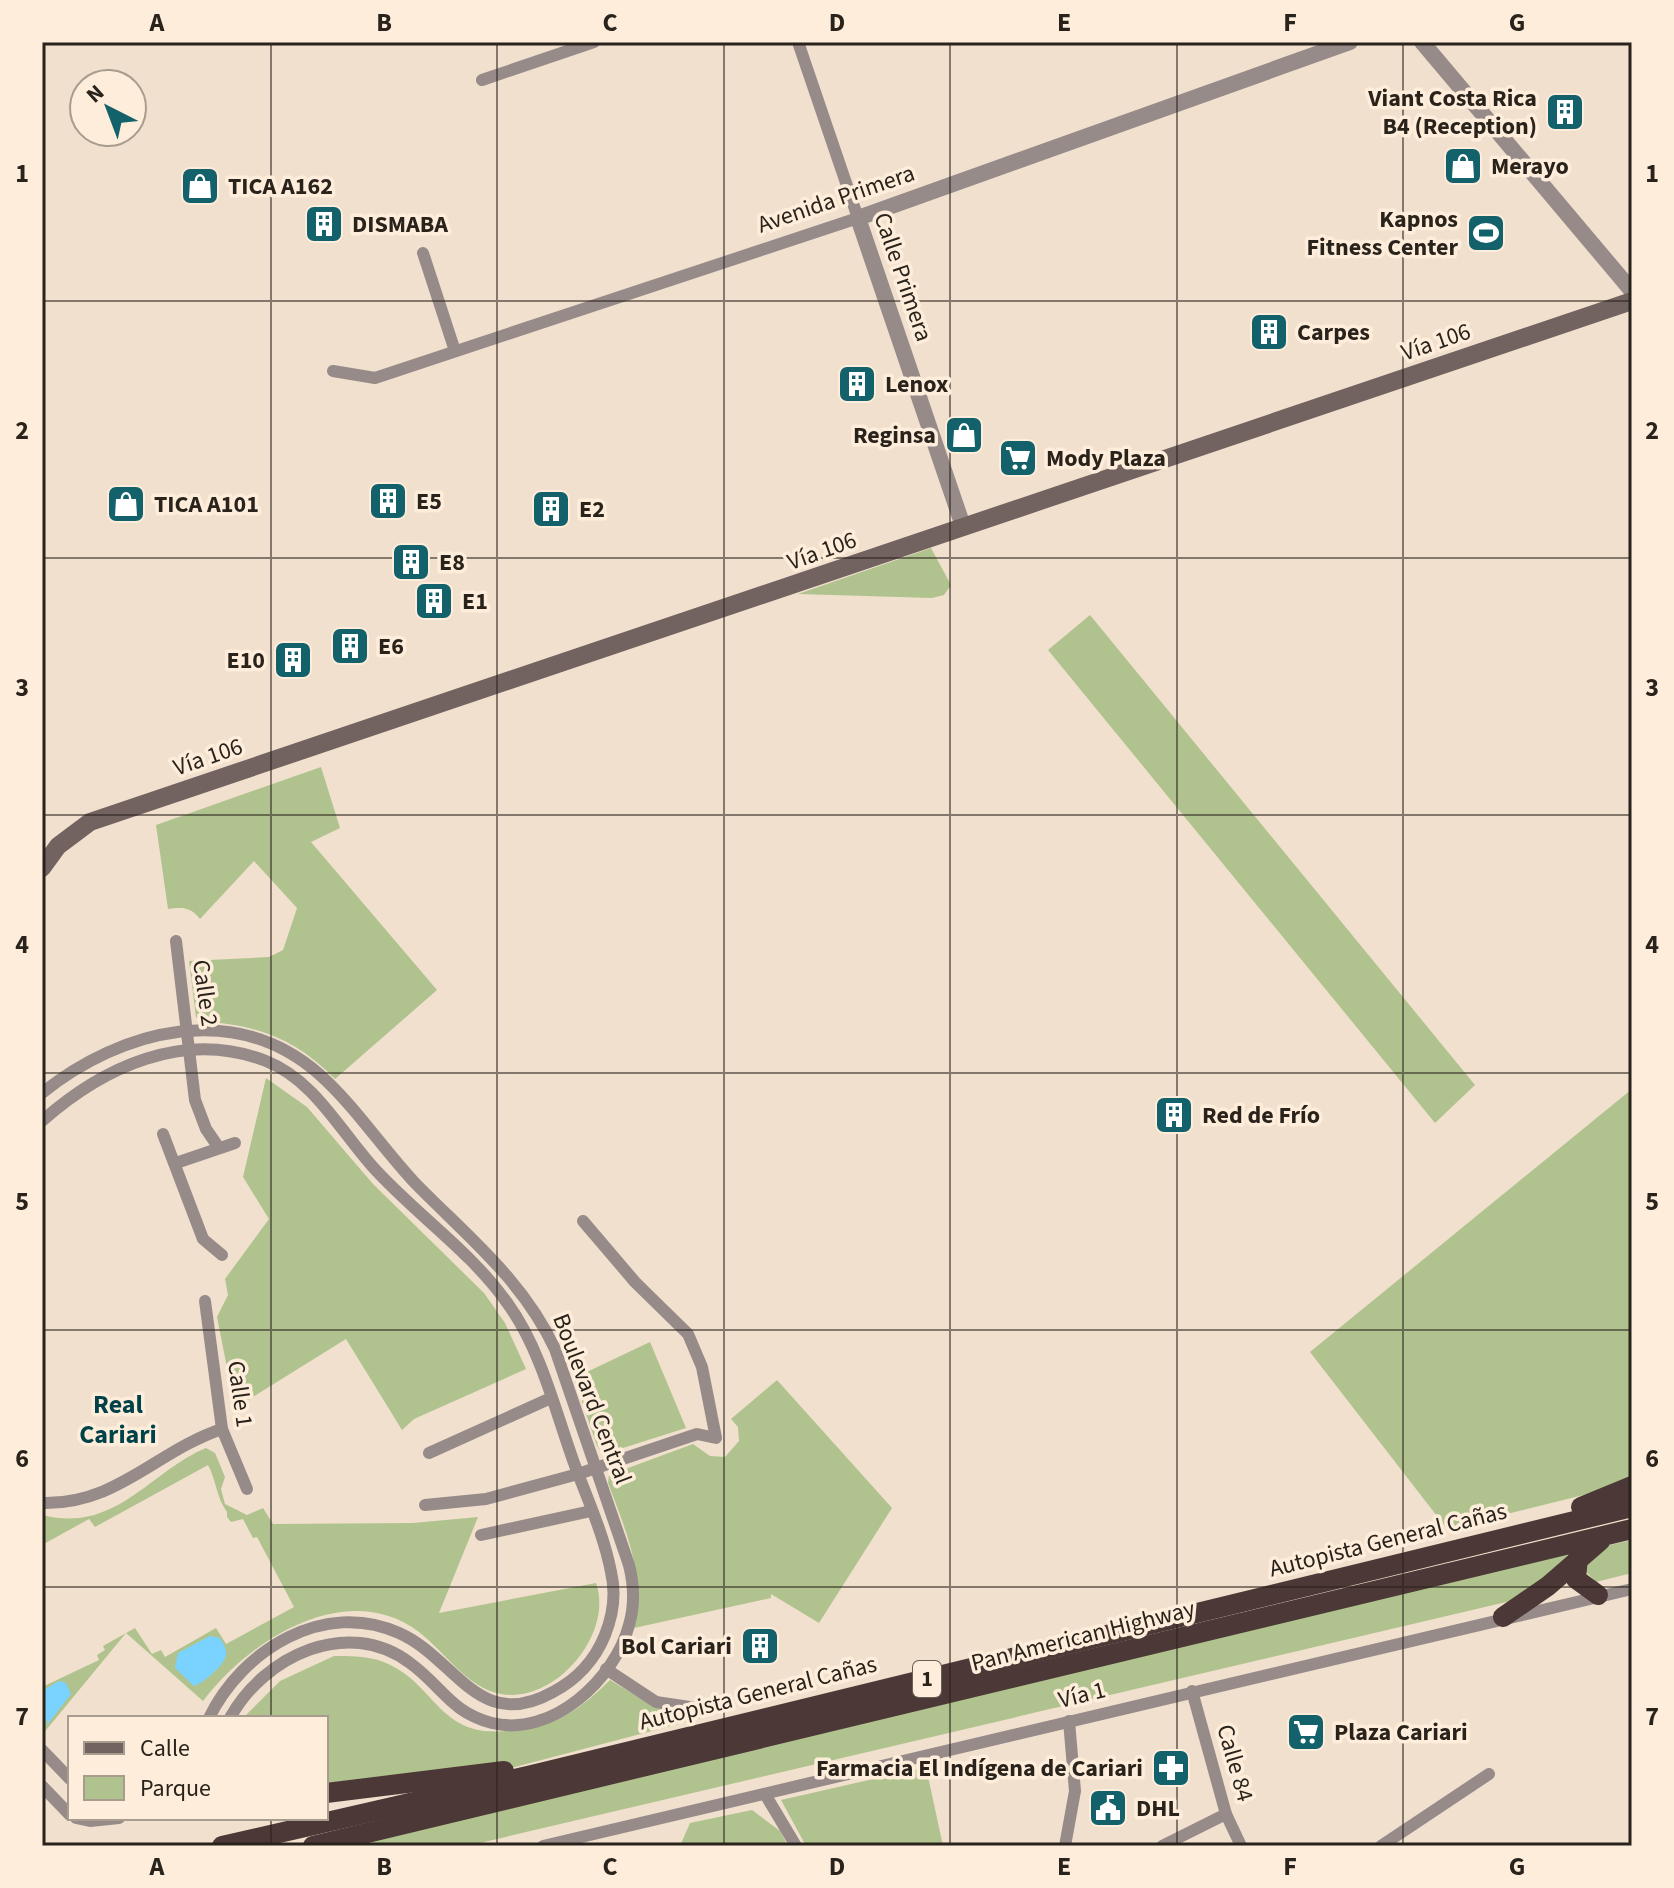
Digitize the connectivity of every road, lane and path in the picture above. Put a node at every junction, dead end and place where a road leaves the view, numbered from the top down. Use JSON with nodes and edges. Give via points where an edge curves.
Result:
{"nodes":[{"id":1,"x":594,"y":42,"type":"edge"},
{"id":2,"x":798,"y":42,"type":"edge"},
{"id":3,"x":1350,"y":42,"type":"edge"},
{"id":4,"x":1422,"y":42,"type":"edge"},
{"id":5,"x":482,"y":80,"type":"dead end"},
{"id":6,"x":858,"y":218,"type":"junction"},
{"id":7,"x":423,"y":253,"type":"dead end"},
{"id":8,"x":1632,"y":291,"type":"edge"},
{"id":9,"x":1632,"y":301,"type":"edge"},
{"id":10,"x":455,"y":351,"type":"junction"},
{"id":11,"x":333,"y":371,"type":"dead end"},
{"id":12,"x":963,"y":526,"type":"junction"},
{"id":13,"x":42,"y":868,"type":"edge"},
{"id":14,"x":176,"y":941,"type":"dead end"},
{"id":15,"x":188,"y":1028,"type":"junction"},
{"id":16,"x":191,"y":1050,"type":"junction"},
{"id":17,"x":42,"y":1093,"type":"edge"},
{"id":18,"x":42,"y":1121,"type":"edge"},
{"id":19,"x":163,"y":1134,"type":"dead end"},
{"id":20,"x":235,"y":1143,"type":"dead end"},
{"id":21,"x":219,"y":1148,"type":"junction"},
{"id":22,"x":176,"y":1163,"type":"junction"},
{"id":23,"x":583,"y":1221,"type":"dead end"},
{"id":24,"x":485,"y":1249,"type":"junction"},
{"id":25,"x":222,"y":1255,"type":"dead end"},
{"id":26,"x":472,"y":1260,"type":"junction"},
{"id":27,"x":205,"y":1301,"type":"dead end"},
{"id":28,"x":551,"y":1398,"type":"junction"},
{"id":29,"x":222,"y":1429,"type":"junction"},
{"id":30,"x":429,"y":1453,"type":"dead end"},
{"id":31,"x":597,"y":1468,"type":"junction"},
{"id":32,"x":578,"y":1474,"type":"junction"},
{"id":33,"x":1632,"y":1486,"type":"edge"},
{"id":34,"x":247,"y":1489,"type":"dead end"},
{"id":35,"x":42,"y":1503,"type":"edge"},
{"id":36,"x":425,"y":1505,"type":"dead end"},
{"id":37,"x":1632,"y":1507,"type":"edge"},
{"id":38,"x":591,"y":1511,"type":"junction"},
{"id":39,"x":1632,"y":1529,"type":"edge"},
{"id":40,"x":1610,"y":1534,"type":"junction"},
{"id":41,"x":481,"y":1535,"type":"dead end"},
{"id":42,"x":1578,"y":1557,"type":"junction"},
{"id":43,"x":1632,"y":1589,"type":"edge"},
{"id":44,"x":1598,"y":1595,"type":"junction"},
{"id":45,"x":1503,"y":1617,"type":"junction"},
{"id":46,"x":338,"y":1623,"type":"junction"},
{"id":47,"x":1121,"y":1632,"type":"junction"},
{"id":48,"x":340,"y":1641,"type":"junction"},
{"id":49,"x":601,"y":1645,"type":"junction"},
{"id":50,"x":617,"y":1654,"type":"junction"},
{"id":51,"x":586,"y":1667,"type":"junction"},
{"id":52,"x":603,"y":1674,"type":"junction"},
{"id":53,"x":1192,"y":1691,"type":"junction"},
{"id":54,"x":709,"y":1710,"type":"dead end"},
{"id":55,"x":210,"y":1716,"type":"edge"},
{"id":56,"x":231,"y":1716,"type":"edge"},
{"id":57,"x":1069,"y":1721,"type":"junction"},
{"id":58,"x":44,"y":1755,"type":"edge"},
{"id":59,"x":536,"y":1774,"type":"junction"},
{"id":60,"x":1489,"y":1774,"type":"dead end"},
{"id":61,"x":68,"y":1777,"type":"edge"},
{"id":62,"x":43,"y":1788,"type":"edge"},
{"id":63,"x":328,"y":1793,"type":"edge"},
{"id":64,"x":765,"y":1794,"type":"junction"},
{"id":65,"x":68,"y":1813,"type":"edge"},
{"id":66,"x":1226,"y":1814,"type":"junction"},
{"id":67,"x":222,"y":1846,"type":"edge"},
{"id":68,"x":313,"y":1846,"type":"edge"},
{"id":69,"x":543,"y":1846,"type":"edge"},
{"id":70,"x":796,"y":1846,"type":"edge"},
{"id":71,"x":1065,"y":1846,"type":"edge"},
{"id":72,"x":1162,"y":1846,"type":"edge"},
{"id":73,"x":1241,"y":1846,"type":"edge"},
{"id":74,"x":1381,"y":1846,"type":"edge"}],
"edges":[{"from":1,"to":5,"type":"street"},
{"from":2,"to":6,"type":"street","name":"Calle Primera"},
{"from":3,"to":6,"type":"street","name":"Avenida Primera"},
{"from":4,"to":8,"type":"street"},
{"from":6,"to":10,"type":"street","name":"Avenida Primera"},
{"from":6,"to":12,"type":"street","name":"Calle Primera"},
{"from":7,"to":10,"type":"street"},
{"from":9,"to":12,"type":"main road","name":"Vía 106"},
{"from":10,"to":11,"type":"street","name":"Avenida Primera","via":[[375,378]]},
{"from":12,"to":13,"type":"main road","name":"Vía 106","via":[[90,822],[58,846]]},
{"from":14,"to":15,"type":"street","name":"Calle 2"},
{"from":15,"to":16,"type":"street","name":"Calle 2"},
{"from":15,"to":17,"type":"street","name":"Boulevard Central","via":[[120,1046],[84,1063]]},
{"from":15,"to":24,"type":"street","name":"Boulevard Central","via":[[252,1035],[299,1059],[329,1084],[400,1168]]},
{"from":16,"to":18,"type":"street","name":"Boulevard Central","via":[[159,1054],[110,1072]]},
{"from":16,"to":21,"type":"street","name":"Calle 2","via":[[195,1100]]},
{"from":16,"to":26,"type":"street","name":"Boulevard Central","via":[[223,1050],[265,1061],[300,1082],[381,1176]]},
{"from":19,"to":22,"type":"street"},
{"from":20,"to":21,"type":"street"},
{"from":21,"to":22,"type":"street"},
{"from":22,"to":25,"type":"street","via":[[203,1239]]},
{"from":23,"to":31,"type":"street","via":[[688,1334],[702,1367],[716,1438],[697,1434]]},
{"from":24,"to":26,"type":"street"},
{"from":24,"to":31,"type":"street","name":"Boulevard Central","via":[[516,1284],[549,1337]]},
{"from":26,"to":28,"type":"street","name":"Boulevard Central","via":[[521,1325]]},
{"from":27,"to":29,"type":"street","name":"Calle 1"},
{"from":28,"to":30,"type":"street"},
{"from":28,"to":32,"type":"street","name":"Boulevard Central"},
{"from":29,"to":34,"type":"street","name":"Calle 1"},
{"from":29,"to":35,"type":"street","via":[[178,1446],[113,1489],[70,1502]]},
{"from":31,"to":32,"type":"street"},
{"from":31,"to":50,"type":"street","name":"Boulevard Central","via":[[633,1586],[630,1623]]},
{"from":32,"to":36,"type":"street","via":[[486,1499]]},
{"from":32,"to":38,"type":"street","name":"Boulevard Central"},
{"from":33,"to":47,"type":"highway","via":[[1595,1503]]},
{"from":37,"to":47,"type":"highway","name":"Autopista General Cañas","number":"1"},
{"from":38,"to":41,"type":"street"},
{"from":38,"to":49,"type":"street","name":"Boulevard Central","via":[[613,1589]]},
{"from":39,"to":40,"type":"highway","name":"Pan American Highway","number":"1"},
{"from":40,"to":42,"type":"highway"},
{"from":40,"to":68,"type":"highway","name":"Pan American Highway","number":"1"},
{"from":42,"to":44,"type":"highway","via":[[1576,1579]]},
{"from":42,"to":45,"type":"highway"},
{"from":43,"to":44,"type":"street","name":"Vía 1"},
{"from":44,"to":45,"type":"street","name":"Vía 1"},
{"from":45,"to":53,"type":"street","name":"Vía 1"},
{"from":46,"to":48,"type":"street"},
{"from":46,"to":51,"type":"street","name":"Boulevard Central","via":[[396,1631],[425,1648],[465,1687],[503,1703],[544,1697]]},
{"from":46,"to":55,"type":"street","name":"Boulevard Central","via":[[300,1631],[259,1655],[227,1688]]},
{"from":47,"to":59,"type":"highway","name":"Autopista General Cañas","number":"1"},
{"from":48,"to":52,"type":"street","name":"Boulevard Central","via":[[391,1652],[419,1671],[453,1706],[500,1724],[551,1715],[577,1700]]},
{"from":48,"to":56,"type":"street","name":"Boulevard Central","via":[[317,1646],[273,1669]]},
{"from":49,"to":50,"type":"street"},
{"from":49,"to":51,"type":"street","name":"Boulevard Central"},
{"from":50,"to":52,"type":"street","name":"Boulevard Central"},
{"from":51,"to":52,"type":"street"},
{"from":52,"to":54,"type":"street","via":[[656,1702]]},
{"from":53,"to":57,"type":"street","name":"Vía 1"},
{"from":53,"to":66,"type":"street","name":"Calle 84"},
{"from":57,"to":64,"type":"street","name":"Vía 1"},
{"from":57,"to":71,"type":"street","via":[[1075,1791]]},
{"from":58,"to":61,"type":"street"},
{"from":59,"to":63,"type":"highway","via":[[487,1772]]},
{"from":59,"to":67,"type":"highway","name":"Autopista General Cañas","number":"1"},
{"from":60,"to":74,"type":"street"},
{"from":61,"to":62,"type":"street","via":[[48,1777]]},
{"from":62,"to":65,"type":"street"},
{"from":64,"to":69,"type":"street","name":"Vía 1"},
{"from":64,"to":70,"type":"street"},
{"from":66,"to":72,"type":"street"},
{"from":66,"to":73,"type":"street","name":"Calle 84"}]}
